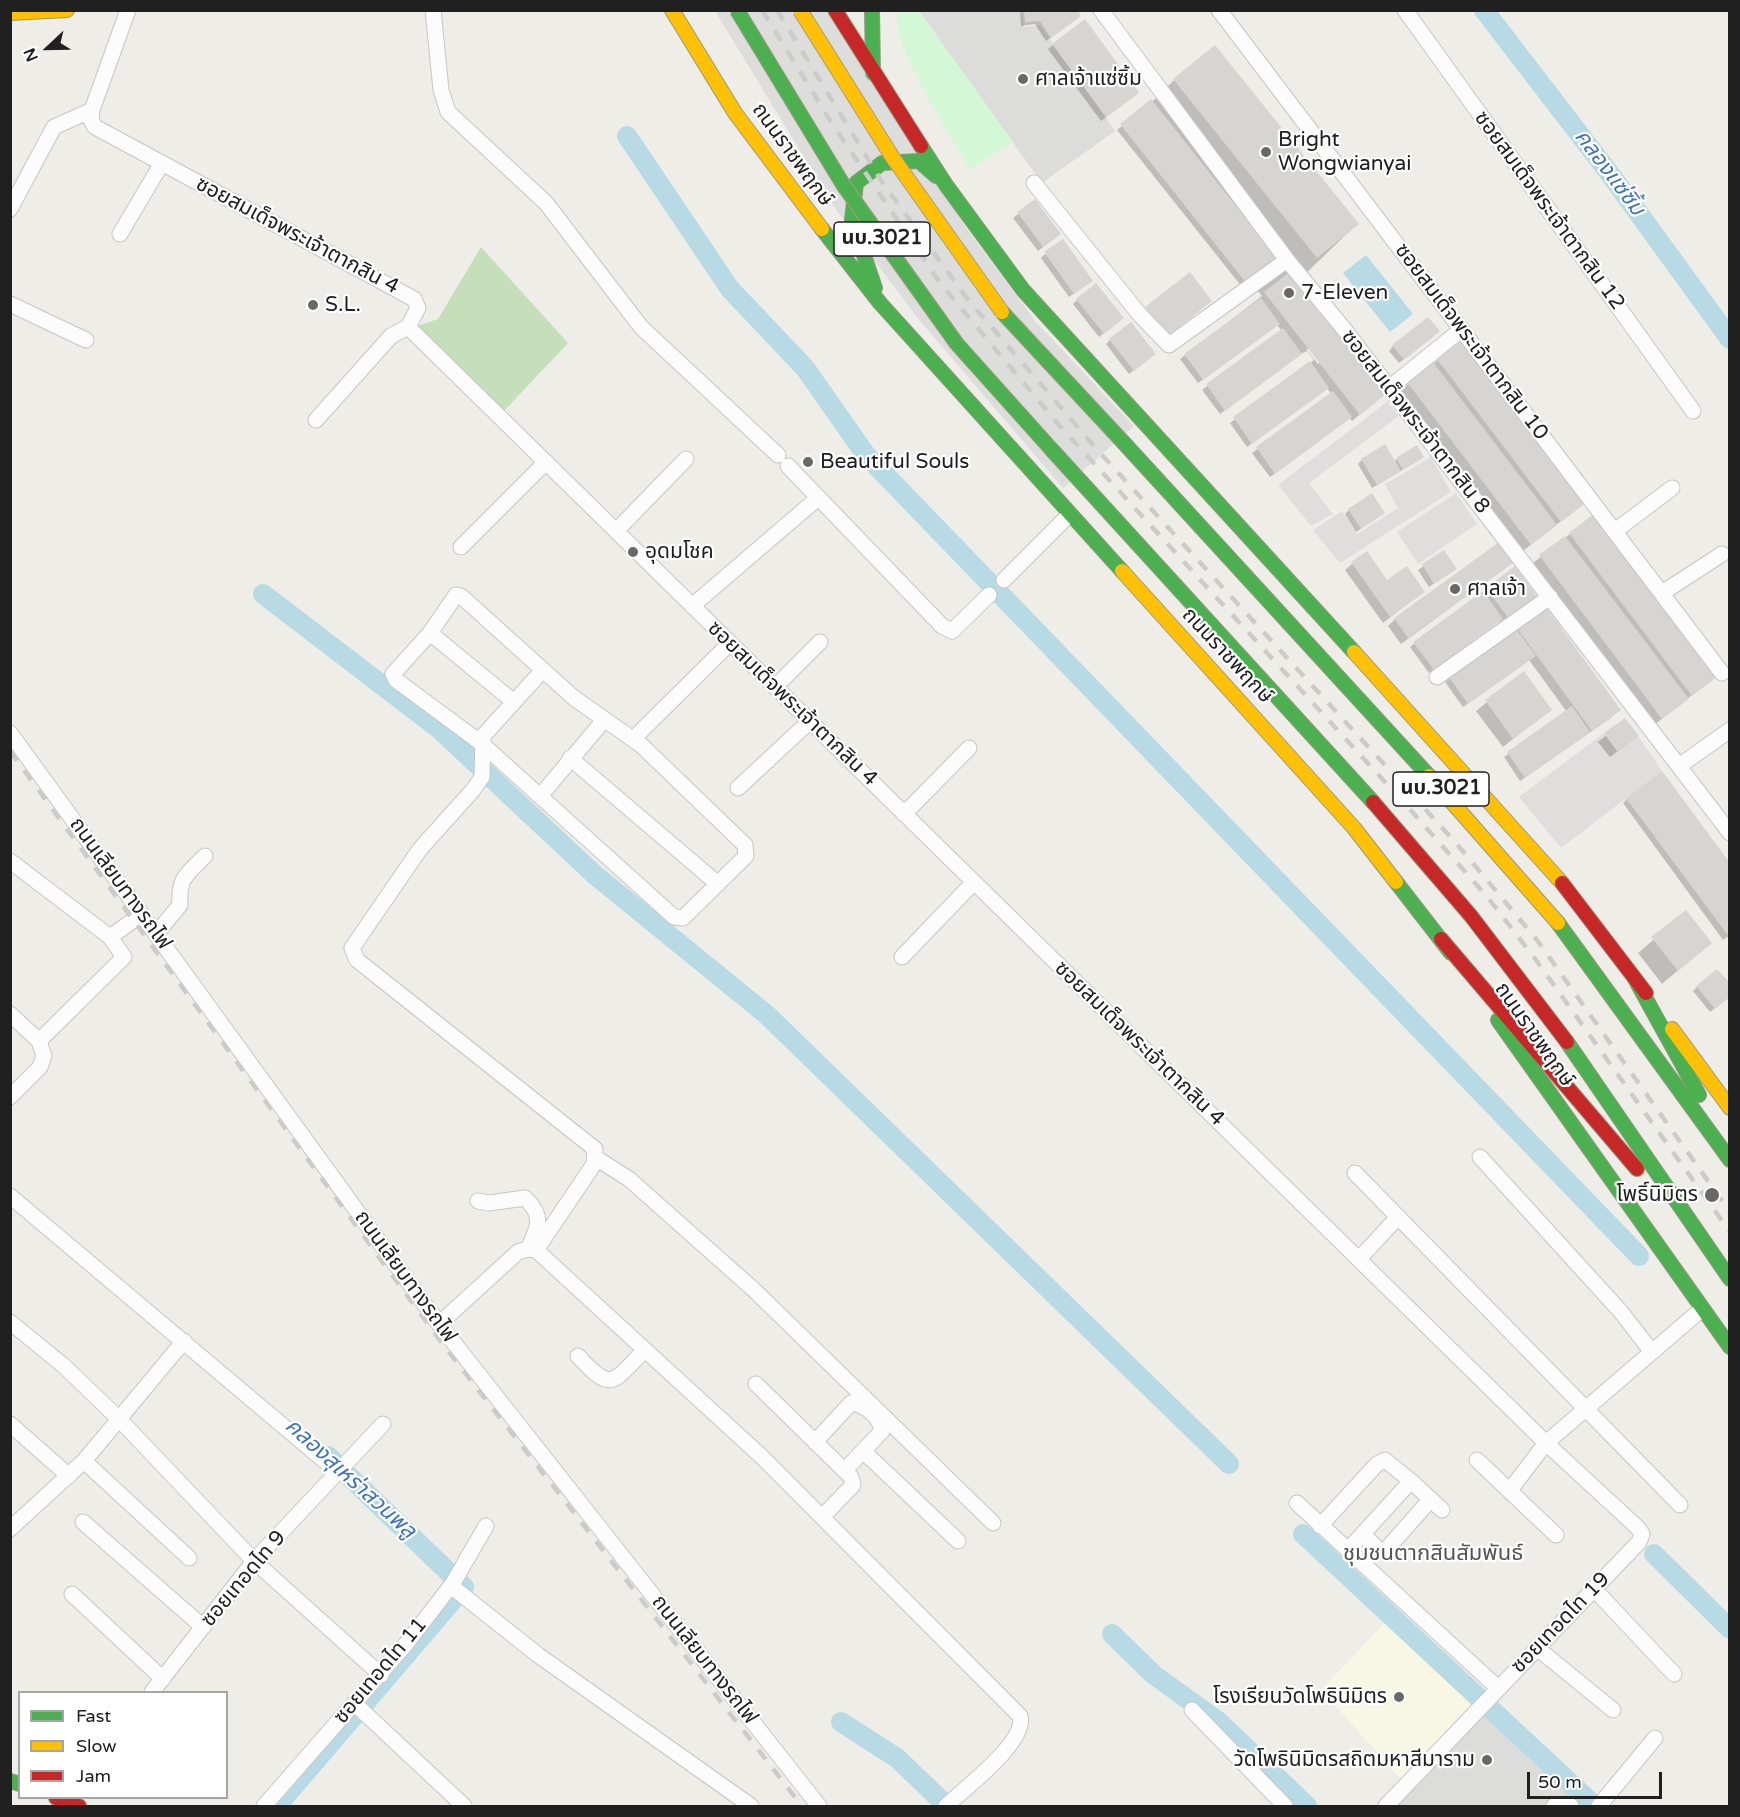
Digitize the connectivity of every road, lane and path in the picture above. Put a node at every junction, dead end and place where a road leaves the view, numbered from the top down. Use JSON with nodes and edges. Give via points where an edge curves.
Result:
{"nodes":[{"id":1,"x":67,"y":10,"type":"edge"},
{"id":2,"x":128,"y":10,"type":"edge"},
{"id":3,"x":433,"y":10,"type":"edge"},
{"id":4,"x":672,"y":10,"type":"edge"},
{"id":5,"x":737,"y":10,"type":"edge"},
{"id":6,"x":800,"y":10,"type":"edge"},
{"id":7,"x":835,"y":10,"type":"edge"},
{"id":8,"x":872,"y":10,"type":"edge"},
{"id":9,"x":1101,"y":10,"type":"edge"},
{"id":10,"x":1219,"y":10,"type":"edge"},
{"id":11,"x":1405,"y":10,"type":"edge"},
{"id":12,"x":10,"y":13,"type":"edge"},
{"id":13,"x":873,"y":73,"type":"junction"},
{"id":14,"x":92,"y":110,"type":"junction"},
{"id":15,"x":162,"y":163,"type":"junction"},
{"id":16,"x":1034,"y":183,"type":"dead end"},
{"id":17,"x":946,"y":185,"type":"junction"},
{"id":18,"x":11,"y":205,"type":"edge"},
{"id":19,"x":120,"y":234,"type":"dead end"},
{"id":20,"x":1287,"y":260,"type":"junction"},
{"id":21,"x":880,"y":303,"type":"junction"},
{"id":22,"x":10,"y":304,"type":"edge"},
{"id":23,"x":408,"y":327,"type":"junction"},
{"id":24,"x":1462,"y":329,"type":"junction"},
{"id":25,"x":86,"y":340,"type":"dead end"},
{"id":26,"x":1389,"y":388,"type":"junction"},
{"id":27,"x":1693,"y":411,"type":"dead end"},
{"id":28,"x":316,"y":420,"type":"dead end"},
{"id":29,"x":686,"y":459,"type":"dead end"},
{"id":30,"x":546,"y":462,"type":"junction"},
{"id":31,"x":1672,"y":488,"type":"dead end"},
{"id":32,"x":818,"y":498,"type":"junction"},
{"id":33,"x":1070,"y":514,"type":"junction"},
{"id":34,"x":616,"y":531,"type":"junction"},
{"id":35,"x":1615,"y":531,"type":"junction"},
{"id":36,"x":461,"y":547,"type":"dead end"},
{"id":37,"x":1722,"y":554,"type":"dead end"},
{"id":38,"x":1004,"y":580,"type":"dead end"},
{"id":39,"x":1662,"y":593,"type":"junction"},
{"id":40,"x":989,"y":595,"type":"dead end"},
{"id":41,"x":1550,"y":597,"type":"junction"},
{"id":42,"x":692,"y":606,"type":"junction"},
{"id":43,"x":430,"y":633,"type":"junction"},
{"id":44,"x":820,"y":642,"type":"dead end"},
{"id":45,"x":730,"y":643,"type":"junction"},
{"id":46,"x":543,"y":670,"type":"junction"},
{"id":47,"x":1722,"y":673,"type":"dead end"},
{"id":48,"x":1437,"y":677,"type":"dead end"},
{"id":49,"x":775,"y":687,"type":"junction"},
{"id":50,"x":514,"y":702,"type":"junction"},
{"id":51,"x":604,"y":720,"type":"junction"},
{"id":52,"x":810,"y":721,"type":"junction"},
{"id":53,"x":1730,"y":730,"type":"edge"},
{"id":54,"x":10,"y":733,"type":"edge"},
{"id":55,"x":633,"y":739,"type":"junction"},
{"id":56,"x":481,"y":743,"type":"junction"},
{"id":57,"x":969,"y":748,"type":"dead end"},
{"id":58,"x":570,"y":758,"type":"junction"},
{"id":59,"x":1679,"y":766,"type":"junction"},
{"id":60,"x":738,"y":788,"type":"dead end"},
{"id":61,"x":541,"y":795,"type":"junction"},
{"id":62,"x":904,"y":814,"type":"junction"},
{"id":63,"x":1729,"y":831,"type":"edge"},
{"id":64,"x":205,"y":856,"type":"dead end"},
{"id":65,"x":10,"y":861,"type":"edge"},
{"id":66,"x":974,"y":882,"type":"junction"},
{"id":67,"x":718,"y":884,"type":"junction"},
{"id":68,"x":141,"y":914,"type":"junction"},
{"id":69,"x":156,"y":934,"type":"junction"},
{"id":70,"x":110,"y":937,"type":"junction"},
{"id":71,"x":1441,"y":939,"type":"junction"},
{"id":72,"x":902,"y":957,"type":"dead end"},
{"id":73,"x":1635,"y":979,"type":"junction"},
{"id":74,"x":10,"y":1014,"type":"edge"},
{"id":75,"x":39,"y":1041,"type":"junction"},
{"id":76,"x":10,"y":1097,"type":"edge"},
{"id":77,"x":1730,"y":1108,"type":"edge"},
{"id":78,"x":1730,"y":1152,"type":"edge"},
{"id":79,"x":596,"y":1158,"type":"junction"},
{"id":80,"x":1480,"y":1158,"type":"dead end"},
{"id":81,"x":1730,"y":1160,"type":"edge"},
{"id":82,"x":1355,"y":1173,"type":"dead end"},
{"id":83,"x":10,"y":1196,"type":"edge"},
{"id":84,"x":478,"y":1201,"type":"dead end"},
{"id":85,"x":1397,"y":1218,"type":"junction"},
{"id":86,"x":532,"y":1250,"type":"junction"},
{"id":87,"x":1359,"y":1259,"type":"junction"},
{"id":88,"x":1726,"y":1274,"type":"edge"},
{"id":89,"x":1702,"y":1309,"type":"junction"},
{"id":90,"x":10,"y":1322,"type":"edge"},
{"id":91,"x":439,"y":1324,"type":"junction"},
{"id":92,"x":184,"y":1341,"type":"junction"},
{"id":93,"x":1730,"y":1347,"type":"edge"},
{"id":94,"x":645,"y":1350,"type":"junction"},
{"id":95,"x":1652,"y":1352,"type":"junction"},
{"id":96,"x":578,"y":1356,"type":"dead end"},
{"id":97,"x":756,"y":1384,"type":"dead end"},
{"id":98,"x":1584,"y":1410,"type":"junction"},
{"id":99,"x":119,"y":1419,"type":"junction"},
{"id":100,"x":10,"y":1424,"type":"edge"},
{"id":101,"x":383,"y":1424,"type":"dead end"},
{"id":102,"x":815,"y":1442,"type":"junction"},
{"id":103,"x":1546,"y":1443,"type":"junction"},
{"id":104,"x":863,"y":1451,"type":"junction"},
{"id":105,"x":1477,"y":1460,"type":"dead end"},
{"id":106,"x":84,"y":1461,"type":"junction"},
{"id":107,"x":342,"y":1470,"type":"junction"},
{"id":108,"x":845,"y":1470,"type":"junction"},
{"id":109,"x":69,"y":1476,"type":"junction"},
{"id":110,"x":1411,"y":1481,"type":"junction"},
{"id":111,"x":1510,"y":1490,"type":"junction"},
{"id":112,"x":1298,"y":1503,"type":"dead end"},
{"id":113,"x":1680,"y":1505,"type":"dead end"},
{"id":114,"x":822,"y":1517,"type":"junction"},
{"id":115,"x":14,"y":1519,"type":"edge"},
{"id":116,"x":83,"y":1522,"type":"dead end"},
{"id":117,"x":993,"y":1523,"type":"dead end"},
{"id":118,"x":486,"y":1526,"type":"dead end"},
{"id":119,"x":1320,"y":1526,"type":"junction"},
{"id":120,"x":1363,"y":1535,"type":"junction"},
{"id":121,"x":1556,"y":1535,"type":"dead end"},
{"id":122,"x":958,"y":1540,"type":"dead end"},
{"id":123,"x":1348,"y":1550,"type":"junction"},
{"id":124,"x":189,"y":1558,"type":"dead end"},
{"id":125,"x":254,"y":1561,"type":"junction"},
{"id":126,"x":454,"y":1581,"type":"junction"},
{"id":127,"x":1594,"y":1589,"type":"junction"},
{"id":128,"x":72,"y":1594,"type":"dead end"},
{"id":129,"x":203,"y":1627,"type":"junction"},
{"id":130,"x":1536,"y":1648,"type":"junction"},
{"id":131,"x":1674,"y":1674,"type":"dead end"},
{"id":132,"x":381,"y":1675,"type":"junction"},
{"id":133,"x":163,"y":1679,"type":"junction"},
{"id":134,"x":153,"y":1691,"type":"edge"},
{"id":135,"x":1495,"y":1691,"type":"junction"},
{"id":136,"x":355,"y":1704,"type":"junction"},
{"id":137,"x":1192,"y":1710,"type":"dead end"},
{"id":138,"x":1613,"y":1710,"type":"dead end"},
{"id":139,"x":1655,"y":1738,"type":"dead end"},
{"id":140,"x":951,"y":1802,"type":"edge"},
{"id":141,"x":264,"y":1806,"type":"edge"},
{"id":142,"x":464,"y":1806,"type":"edge"},
{"id":143,"x":751,"y":1806,"type":"edge"},
{"id":144,"x":819,"y":1806,"type":"edge"},
{"id":145,"x":1285,"y":1806,"type":"edge"},
{"id":146,"x":1386,"y":1806,"type":"edge"},
{"id":147,"x":1554,"y":1806,"type":"edge"},
{"id":148,"x":1570,"y":1806,"type":"edge"},
{"id":149,"x":1599,"y":1806,"type":"edge"}],
"edges":[{"from":1,"to":12,"type":"main road"},
{"from":2,"to":14,"type":"street"},
{"from":3,"to":32,"type":"street","via":[[441,90],[448,112],[546,203],[641,327],[783,460]]},
{"from":4,"to":21,"type":"main road","name":"ถนนราชพฤกษ์","number":"นบ.3021","via":[[735,114]]},
{"from":5,"to":88,"type":"main road","name":"ถนนราชพฤกษ์","number":"นบ.3021","bridge":true,"via":[[844,186],[957,344],[1362,789],[1471,916],[1551,1019]]},
{"from":6,"to":81,"type":"main road","number":"นบ.3021","bridge":true,"via":[[893,158],[998,309],[1477,828],[1566,932]]},
{"from":7,"to":13,"type":"main road","number":"นบ.3021"},
{"from":8,"to":13,"type":"main road"},
{"from":9,"to":20,"type":"street","name":"ซอยสมเด็จพระเจ้าตากสิน 8"},
{"from":10,"to":24,"type":"street","name":"ซอยสมเด็จพระเจ้าตากสิน 10"},
{"from":11,"to":27,"type":"street","name":"ซอยสมเด็จพระเจ้าตากสิน 12"},
{"from":13,"to":17,"type":"main road","number":"นบ.3021"},
{"from":14,"to":15,"type":"street","name":"ซอยสมเด็จพระเจ้าตากสิน 4","via":[[95,127]]},
{"from":14,"to":18,"type":"street","via":[[54,128]]},
{"from":15,"to":19,"type":"street"},
{"from":15,"to":23,"type":"street","name":"ซอยสมเด็จพระเจ้าตากสิน 4","via":[[414,299],[418,308]]},
{"from":16,"to":20,"type":"street","via":[[1140,315],[1169,345]]},
{"from":17,"to":21,"type":"main road","via":[[919,161],[882,163],[856,183],[852,220]]},
{"from":17,"to":73,"type":"main road","number":"นบ.3021","via":[[1023,291],[1534,849],[1590,916]]},
{"from":20,"to":26,"type":"street","name":"ซอยสมเด็จพระเจ้าตากสิน 8"},
{"from":21,"to":33,"type":"main road","name":"ถนนราชพฤกษ์","number":"นบ.3021"},
{"from":22,"to":25,"type":"street"},
{"from":23,"to":28,"type":"street","via":[[390,336]]},
{"from":23,"to":30,"type":"street","name":"ซอยสมเด็จพระเจ้าตากสิน 4"},
{"from":24,"to":26,"type":"street"},
{"from":24,"to":35,"type":"street","name":"ซอยสมเด็จพระเจ้าตากสิน 10"},
{"from":26,"to":41,"type":"street","name":"ซอยสมเด็จพระเจ้าตากสิน 8"},
{"from":29,"to":34,"type":"street"},
{"from":30,"to":34,"type":"street","name":"ซอยสมเด็จพระเจ้าตากสิน 4"},
{"from":30,"to":36,"type":"street"},
{"from":31,"to":35,"type":"street"},
{"from":32,"to":40,"type":"street","via":[[942,626],[952,631]]},
{"from":32,"to":42,"type":"street"},
{"from":33,"to":38,"type":"street"},
{"from":33,"to":71,"type":"main road","name":"ถนนราชพฤกษ์","number":"นบ.3021","via":[[1354,828]]},
{"from":34,"to":42,"type":"street","name":"ซอยสมเด็จพระเจ้าตากสิน 4"},
{"from":35,"to":39,"type":"street","name":"ซอยสมเด็จพระเจ้าตากสิน 10"},
{"from":37,"to":39,"type":"street"},
{"from":39,"to":47,"type":"street","name":"ซอยสมเด็จพระเจ้าตากสิน 10"},
{"from":41,"to":48,"type":"street"},
{"from":41,"to":59,"type":"street","name":"ซอยสมเด็จพระเจ้าตากสิน 8"},
{"from":42,"to":45,"type":"street","name":"ซอยสมเด็จพระเจ้าตากสิน 4"},
{"from":43,"to":46,"type":"street","via":[[452,598],[461,596]]},
{"from":43,"to":50,"type":"street"},
{"from":43,"to":56,"type":"street","via":[[393,674]]},
{"from":44,"to":49,"type":"street"},
{"from":45,"to":49,"type":"street","name":"ซอยสมเด็จพระเจ้าตากสิน 4"},
{"from":45,"to":55,"type":"street"},
{"from":46,"to":50,"type":"street"},
{"from":46,"to":51,"type":"street"},
{"from":49,"to":52,"type":"street","name":"ซอยสมเด็จพระเจ้าตากสิน 4"},
{"from":50,"to":56,"type":"street","via":[[483,735]]},
{"from":51,"to":55,"type":"street"},
{"from":51,"to":58,"type":"street"},
{"from":52,"to":60,"type":"street"},
{"from":52,"to":62,"type":"street","name":"ซอยสมเด็จพระเจ้าตากสิน 4"},
{"from":53,"to":59,"type":"street"},
{"from":54,"to":68,"type":"street","name":"ถนนเลียบทางรถไฟ"},
{"from":55,"to":67,"type":"street","via":[[744,845],[746,856]]},
{"from":56,"to":61,"type":"street"},
{"from":56,"to":79,"type":"street","via":[[482,770],[473,790],[420,849],[352,948],[357,960],[595,1149]]},
{"from":57,"to":62,"type":"street"},
{"from":58,"to":61,"type":"street"},
{"from":58,"to":67,"type":"street"},
{"from":59,"to":63,"type":"street","name":"ซอยสมเด็จพระเจ้าตากสิน 8"},
{"from":61,"to":67,"type":"street","via":[[674,917],[683,918]]},
{"from":62,"to":66,"type":"street","name":"ซอยสมเด็จพระเจ้าตากสิน 4"},
{"from":64,"to":69,"type":"street","via":[[182,879],[178,890],[180,905]]},
{"from":65,"to":70,"type":"street"},
{"from":66,"to":72,"type":"street"},
{"from":66,"to":87,"type":"street","name":"ซอยสมเด็จพระเจ้าตากสิน 4"},
{"from":68,"to":69,"type":"street","name":"ถนนเลียบทางรถไฟ"},
{"from":68,"to":70,"type":"street"},
{"from":69,"to":91,"type":"street","name":"ถนนเลียบทางรถไฟ"},
{"from":70,"to":75,"type":"street","via":[[124,957]]},
{"from":71,"to":88,"type":"main road"},
{"from":71,"to":89,"type":"main road","name":"ถนนราชพฤกษ์","number":"นบ.3021"},
{"from":73,"to":77,"type":"main road","number":"นบ.3021"},
{"from":73,"to":78,"type":"main road"},
{"from":74,"to":75,"type":"street"},
{"from":75,"to":76,"type":"street","via":[[44,1056],[40,1067]]},
{"from":79,"to":86,"type":"street"},
{"from":79,"to":117,"type":"street","via":[[629,1179],[753,1288]]},
{"from":80,"to":95,"type":"street","via":[[1621,1312]]},
{"from":82,"to":85,"type":"street"},
{"from":83,"to":92,"type":"street"},
{"from":84,"to":86,"type":"street","via":[[525,1198],[536,1208],[539,1224]]},
{"from":85,"to":87,"type":"street"},
{"from":85,"to":98,"type":"street"},
{"from":86,"to":91,"type":"street","via":[[518,1252]]},
{"from":86,"to":94,"type":"street"},
{"from":87,"to":103,"type":"street","name":"ซอยสมเด็จพระเจ้าตากสิน 4"},
{"from":89,"to":93,"type":"main road","name":"ถนนราชพฤกษ์","number":"นบ.3021"},
{"from":89,"to":95,"type":"street"},
{"from":90,"to":99,"type":"street","via":[[64,1366]]},
{"from":91,"to":144,"type":"street","name":"ถนนเลียบทางรถไฟ"},
{"from":92,"to":99,"type":"street"},
{"from":92,"to":107,"type":"street"},
{"from":94,"to":96,"type":"street","via":[[616,1378],[606,1381]]},
{"from":94,"to":114,"type":"street"},
{"from":95,"to":98,"type":"street"},
{"from":97,"to":102,"type":"street"},
{"from":98,"to":103,"type":"street"},
{"from":98,"to":113,"type":"street"},
{"from":99,"to":106,"type":"street"},
{"from":99,"to":125,"type":"street"},
{"from":100,"to":109,"type":"street"},
{"from":101,"to":107,"type":"street","name":"ซอยเทอดไท 9"},
{"from":102,"to":104,"type":"street","via":[[850,1403],[859,1404],[874,1415],[882,1431]]},
{"from":102,"to":108,"type":"street"},
{"from":103,"to":111,"type":"street"},
{"from":103,"to":127,"type":"street","name":"ซอยเทอดไท 19","via":[[1642,1534],[1640,1542]]},
{"from":104,"to":108,"type":"street"},
{"from":104,"to":122,"type":"street"},
{"from":105,"to":111,"type":"street"},
{"from":106,"to":109,"type":"street"},
{"from":106,"to":124,"type":"street"},
{"from":107,"to":125,"type":"street","name":"ซอยเทอดไท 9"},
{"from":108,"to":114,"type":"street","via":[[853,1485]]},
{"from":109,"to":115,"type":"street"},
{"from":110,"to":119,"type":"street","via":[[1385,1460]]},
{"from":110,"to":120,"type":"street"},
{"from":110,"to":120,"type":"street","via":[[1436,1504],[1385,1551]]},
{"from":111,"to":121,"type":"street"},
{"from":112,"to":119,"type":"street"},
{"from":114,"to":140,"type":"street","via":[[1020,1716],[1021,1729],[1013,1743]]},
{"from":116,"to":129,"type":"street"},
{"from":118,"to":126,"type":"street","name":"ซอยเทอดไท 11"},
{"from":119,"to":123,"type":"street"},
{"from":120,"to":123,"type":"street"},
{"from":123,"to":135,"type":"street"},
{"from":125,"to":129,"type":"street","name":"ซอยเทอดไท 9"},
{"from":125,"to":132,"type":"street"},
{"from":126,"to":132,"type":"street","name":"ซอยเทอดไท 11"},
{"from":126,"to":143,"type":"street","via":[[538,1655]]},
{"from":127,"to":130,"type":"street","name":"ซอยเทอดไท 19"},
{"from":127,"to":131,"type":"street"},
{"from":128,"to":133,"type":"street"},
{"from":129,"to":133,"type":"street","name":"ซอยเทอดไท 9"},
{"from":130,"to":135,"type":"street","name":"ซอยเทอดไท 19"},
{"from":130,"to":138,"type":"street"},
{"from":132,"to":136,"type":"street","name":"ซอยเทอดไท 11"},
{"from":133,"to":134,"type":"street","name":"ซอยเทอดไท 9"},
{"from":135,"to":146,"type":"street","name":"ซอยเทอดไท 19"},
{"from":136,"to":141,"type":"street","name":"ซอยเทอดไท 11"},
{"from":136,"to":142,"type":"street"},
{"from":137,"to":145,"type":"street"},
{"from":139,"to":149,"type":"street"},
{"from":147,"to":148,"type":"street"}]}
